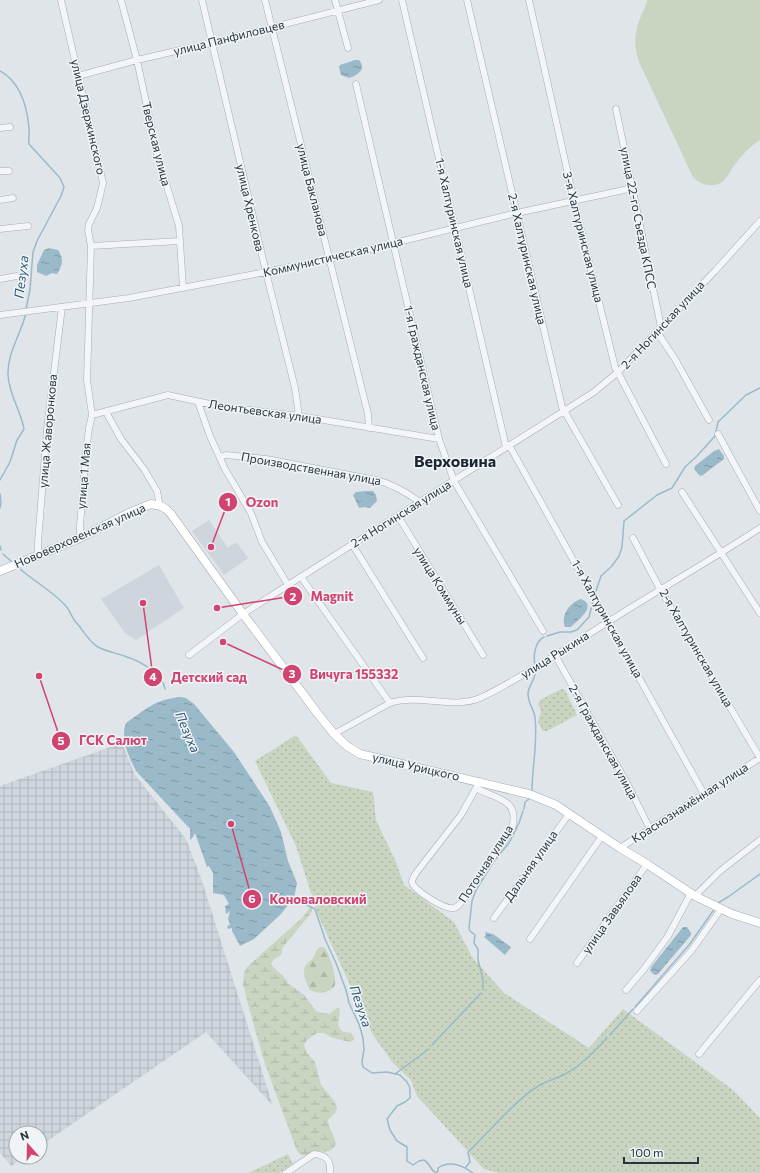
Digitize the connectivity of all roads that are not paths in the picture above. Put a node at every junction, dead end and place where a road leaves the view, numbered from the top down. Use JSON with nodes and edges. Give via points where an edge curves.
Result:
{"nodes":[{"id":1,"x":61,"y":0,"type":"edge"},
{"id":2,"x":121,"y":0,"type":"edge"},
{"id":3,"x":202,"y":0,"type":"edge"},
{"id":4,"x":265,"y":0,"type":"edge"},
{"id":5,"x":335,"y":0,"type":"edge"},
{"id":6,"x":379,"y":0,"type":"edge"},
{"id":7,"x":402,"y":0,"type":"edge"},
{"id":8,"x":467,"y":0,"type":"edge"},
{"id":9,"x":529,"y":0,"type":"edge"},
{"id":10,"x":338,"y":10,"type":"junction"},
{"id":11,"x":272,"y":27,"type":"junction"},
{"id":12,"x":211,"y":43,"type":"junction"},
{"id":13,"x":348,"y":48,"type":"dead end"},
{"id":14,"x":137,"y":60,"type":"junction"},
{"id":15,"x":78,"y":76,"type":"junction"},
{"id":16,"x":356,"y":84,"type":"dead end"},
{"id":17,"x":616,"y":109,"type":"dead end"},
{"id":18,"x":10,"y":127,"type":"dead end"},
{"id":19,"x":0,"y":128,"type":"edge"},
{"id":20,"x":9,"y":170,"type":"dead end"},
{"id":21,"x":0,"y":171,"type":"edge"},
{"id":22,"x":633,"y":188,"type":"junction"},
{"id":23,"x":13,"y":198,"type":"dead end"},
{"id":24,"x":0,"y":200,"type":"edge"},
{"id":25,"x":574,"y":201,"type":"junction"},
{"id":26,"x":517,"y":213,"type":"junction"},
{"id":27,"x":760,"y":221,"type":"edge"},
{"id":28,"x":28,"y":226,"type":"dead end"},
{"id":29,"x":0,"y":229,"type":"edge"},
{"id":30,"x":455,"y":229,"type":"junction"},
{"id":31,"x":180,"y":241,"type":"junction"},
{"id":32,"x":392,"y":243,"type":"junction"},
{"id":33,"x":91,"y":246,"type":"junction"},
{"id":34,"x":329,"y":259,"type":"junction"},
{"id":35,"x":266,"y":272,"type":"junction"},
{"id":36,"x":17,"y":276,"type":"dead end"},
{"id":37,"x":0,"y":279,"type":"edge"},
{"id":38,"x":183,"y":288,"type":"junction"},
{"id":39,"x":88,"y":303,"type":"junction"},
{"id":40,"x":62,"y":307,"type":"junction"},
{"id":41,"x":0,"y":315,"type":"edge"},
{"id":42,"x":659,"y":329,"type":"junction"},
{"id":43,"x":618,"y":374,"type":"junction"},
{"id":44,"x":198,"y":402,"type":"junction"},
{"id":45,"x":564,"y":411,"type":"junction"},
{"id":46,"x":106,"y":412,"type":"junction"},
{"id":47,"x":92,"y":415,"type":"junction"},
{"id":48,"x":299,"y":416,"type":"junction"},
{"id":49,"x":709,"y":420,"type":"dead end"},
{"id":50,"x":369,"y":428,"type":"junction"},
{"id":51,"x":718,"y":434,"type":"dead end"},
{"id":52,"x":439,"y":439,"type":"junction"},
{"id":53,"x":508,"y":446,"type":"junction"},
{"id":54,"x":220,"y":457,"type":"junction"},
{"id":55,"x":666,"y":464,"type":"dead end"},
{"id":56,"x":454,"y":481,"type":"junction"},
{"id":57,"x":682,"y":492,"type":"dead end"},
{"id":58,"x":420,"y":502,"type":"junction"},
{"id":59,"x":157,"y":505,"type":"junction"},
{"id":60,"x":618,"y":505,"type":"dead end"},
{"id":61,"x":760,"y":510,"type":"edge"},
{"id":62,"x":398,"y":516,"type":"junction"},
{"id":63,"x":760,"y":528,"type":"edge"},
{"id":64,"x":80,"y":538,"type":"junction"},
{"id":65,"x":633,"y":538,"type":"dead end"},
{"id":66,"x":352,"y":544,"type":"junction"},
{"id":67,"x":721,"y":553,"type":"junction"},
{"id":68,"x":38,"y":556,"type":"junction"},
{"id":69,"x":2,"y":570,"type":"edge"},
{"id":70,"x":301,"y":577,"type":"junction"},
{"id":71,"x":288,"y":585,"type":"junction"},
{"id":72,"x":660,"y":588,"type":"junction"},
{"id":73,"x":760,"y":613,"type":"edge"},
{"id":74,"x":243,"y":614,"type":"junction"},
{"id":75,"x":608,"y":622,"type":"junction"},
{"id":76,"x":543,"y":631,"type":"dead end"},
{"id":77,"x":189,"y":655,"type":"dead end"},
{"id":78,"x":483,"y":655,"type":"dead end"},
{"id":79,"x":555,"y":655,"type":"junction"},
{"id":80,"x":423,"y":658,"type":"dead end"},
{"id":81,"x":390,"y":703,"type":"junction"},
{"id":82,"x":334,"y":734,"type":"junction"},
{"id":83,"x":760,"y":758,"type":"edge"},
{"id":84,"x":478,"y":785,"type":"junction"},
{"id":85,"x":704,"y":794,"type":"junction"},
{"id":86,"x":569,"y":814,"type":"junction"},
{"id":87,"x":650,"y":828,"type":"junction"},
{"id":88,"x":602,"y":836,"type":"junction"},
{"id":89,"x":760,"y":840,"type":"edge"},
{"id":90,"x":620,"y":848,"type":"junction"},
{"id":91,"x":647,"y":864,"type":"junction"},
{"id":92,"x":693,"y":894,"type":"junction"},
{"id":93,"x":721,"y":909,"type":"junction"},
{"id":94,"x":494,"y":918,"type":"dead end"},
{"id":95,"x":760,"y":923,"type":"edge"},
{"id":96,"x":530,"y":939,"type":"dead end"},
{"id":97,"x":577,"y":964,"type":"dead end"},
{"id":98,"x":760,"y":980,"type":"edge"},
{"id":99,"x":626,"y":990,"type":"dead end"},
{"id":100,"x":637,"y":1011,"type":"dead end"},
{"id":101,"x":699,"y":1054,"type":"dead end"},
{"id":102,"x":286,"y":1173,"type":"edge"},
{"id":103,"x":330,"y":1173,"type":"edge"}],
"edges":[{"from":1,"to":15,"type":"street","name":"улица Дзержинского"},
{"from":2,"to":14,"type":"street","name":"Тверская улица"},
{"from":3,"to":12,"type":"street","name":"улица Хренкова"},
{"from":4,"to":11,"type":"street","name":"улица Бакланова"},
{"from":5,"to":10,"type":"street"},
{"from":6,"to":10,"type":"street","name":"улица Панфиловцев"},
{"from":7,"to":30,"type":"street","name":"1-я Халтуринская улица"},
{"from":8,"to":26,"type":"street","name":"2-я Халтуринская улица"},
{"from":9,"to":25,"type":"street","name":"3-я Халтуринская улица"},
{"from":10,"to":11,"type":"street","name":"улица Панфиловцев"},
{"from":10,"to":13,"type":"street"},
{"from":11,"to":12,"type":"street","name":"улица Панфиловцев"},
{"from":11,"to":34,"type":"street","name":"улица Бакланова"},
{"from":12,"to":14,"type":"street","name":"улица Панфиловцев"},
{"from":12,"to":35,"type":"street","name":"улица Хренкова"},
{"from":14,"to":15,"type":"street","name":"улица Панфиловцев"},
{"from":14,"to":31,"type":"street","name":"Тверская улица","via":[[157,154],[176,214]]},
{"from":15,"to":33,"type":"street","name":"улица Дзержинского","via":[[103,183],[97,208],[89,224]]},
{"from":16,"to":32,"type":"street","name":"1-я Гражданская улица"},
{"from":17,"to":22,"type":"street","name":"улица 22-го Съезда КПСС"},
{"from":18,"to":19,"type":"street"},
{"from":20,"to":21,"type":"street"},
{"from":22,"to":25,"type":"street","name":"Коммунистическая улица"},
{"from":22,"to":42,"type":"street","name":"улица 22-го Съезда КПСС"},
{"from":23,"to":24,"type":"street"},
{"from":25,"to":26,"type":"street","name":"Коммунистическая улица"},
{"from":25,"to":43,"type":"street","name":"3-я Халтуринская улица"},
{"from":26,"to":30,"type":"street","name":"Коммунистическая улица"},
{"from":26,"to":45,"type":"street","name":"2-я Халтуринская улица"},
{"from":27,"to":42,"type":"street","name":"2-я Ногинская улица"},
{"from":28,"to":29,"type":"street"},
{"from":30,"to":32,"type":"street","name":"Коммунистическая улица"},
{"from":30,"to":53,"type":"street","name":"1-я Халтуринская улица"},
{"from":31,"to":33,"type":"street"},
{"from":31,"to":38,"type":"street","name":"Тверская улица"},
{"from":32,"to":34,"type":"street","name":"Коммунистическая улица"},
{"from":32,"to":52,"type":"street","name":"1-я Гражданская улица"},
{"from":33,"to":39,"type":"street","name":"улица Дзержинского"},
{"from":34,"to":35,"type":"street","name":"Коммунистическая улица"},
{"from":34,"to":50,"type":"street","name":"улица Бакланова","via":[[368,414]]},
{"from":35,"to":38,"type":"street","name":"Коммунистическая улица"},
{"from":35,"to":48,"type":"street","name":"улица Хренкова","via":[[295,388]]},
{"from":36,"to":37,"type":"street"},
{"from":38,"to":39,"type":"street","name":"Коммунистическая улица"},
{"from":39,"to":40,"type":"street","name":"Коммунистическая улица"},
{"from":39,"to":47,"type":"street","name":"улица 1 Мая","via":[[87,380]]},
{"from":40,"to":41,"type":"street","name":"Коммунистическая улица"},
{"from":40,"to":68,"type":"street","name":"улица Жаворонкова","via":[[47,429]]},
{"from":42,"to":43,"type":"street","name":"2-я Ногинская улица"},
{"from":42,"to":49,"type":"street","name":"улица 22-го Съезда КПСС"},
{"from":43,"to":45,"type":"street","name":"2-я Ногинская улица"},
{"from":43,"to":55,"type":"street","name":"3-я Халтуринская улица"},
{"from":44,"to":46,"type":"street","name":"Леонтьевская улица","via":[[168,395]]},
{"from":44,"to":48,"type":"street","name":"Леонтьевская улица"},
{"from":44,"to":54,"type":"street"},
{"from":45,"to":53,"type":"street","name":"2-я Ногинская улица"},
{"from":45,"to":60,"type":"street","name":"2-я Халтуринская улица"},
{"from":46,"to":47,"type":"street","name":"Леонтьевская улица"},
{"from":46,"to":59,"type":"street","via":[[121,439],[157,491]]},
{"from":47,"to":64,"type":"street","name":"улица 1 Мая","via":[[86,452]]},
{"from":48,"to":50,"type":"street","name":"Леонтьевская улица"},
{"from":50,"to":52,"type":"street","name":"Леонтьевская улица"},
{"from":51,"to":61,"type":"street"},
{"from":52,"to":56,"type":"street","name":"1-я Гражданская улица"},
{"from":53,"to":56,"type":"street","name":"2-я Ногинская улица"},
{"from":53,"to":75,"type":"street","name":"1-я Халтуринская улица"},
{"from":54,"to":58,"type":"street","name":"Производственная улица","via":[[226,455],[266,459],[390,483]]},
{"from":54,"to":71,"type":"street","via":[[251,513],[262,542]]},
{"from":56,"to":58,"type":"street","name":"2-я Ногинская улица"},
{"from":56,"to":76,"type":"street","name":"1-я Гражданская улица"},
{"from":57,"to":67,"type":"street"},
{"from":58,"to":62,"type":"street","name":"2-я Ногинская улица"},
{"from":59,"to":64,"type":"main road","name":"Нововерховенская улица","via":[[146,506],[127,514]]},
{"from":59,"to":74,"type":"main road","name":"улица Урицкого","via":[[171,514]]},
{"from":62,"to":66,"type":"street","name":"2-я Ногинская улица"},
{"from":62,"to":78,"type":"street","name":"улица Коммуны"},
{"from":63,"to":67,"type":"street","name":"улица Рыкина"},
{"from":64,"to":68,"type":"main road","name":"Нововерховенская улица"},
{"from":65,"to":72,"type":"street","name":"2-я Халтуринская улица"},
{"from":66,"to":70,"type":"street","name":"2-я Ногинская улица"},
{"from":66,"to":80,"type":"street"},
{"from":67,"to":72,"type":"street","name":"улица Рыкина"},
{"from":67,"to":73,"type":"street"},
{"from":68,"to":69,"type":"main road","name":"Нововерховенская улица"},
{"from":70,"to":71,"type":"street","name":"2-я Ногинская улица"},
{"from":70,"to":81,"type":"street"},
{"from":71,"to":74,"type":"street","name":"2-я Ногинская улица"},
{"from":72,"to":75,"type":"street","name":"улица Рыкина"},
{"from":72,"to":83,"type":"street","name":"2-я Халтуринская улица"},
{"from":74,"to":77,"type":"street","name":"2-я Ногинская улица"},
{"from":74,"to":82,"type":"main road","name":"улица Урицкого"},
{"from":75,"to":79,"type":"street","name":"улица Рыкина"},
{"from":75,"to":85,"type":"street","name":"1-я Халтуринская улица"},
{"from":79,"to":81,"type":"street","name":"улица Рыкина","via":[[541,666],[471,701],[452,703],[406,700]]},
{"from":79,"to":87,"type":"street","name":"2-я Гражданская улица"},
{"from":81,"to":82,"type":"street","name":"улица Рыкина"},
{"from":82,"to":84,"type":"main road","name":"улица Урицкого","via":[[360,754]]},
{"from":83,"to":85,"type":"street","name":"Краснознамённая улица"},
{"from":84,"to":84,"type":"street","name":"Поточная улица","via":[[507,803],[513,811],[512,829],[458,907],[446,908],[430,899],[412,882],[416,873],[461,815]]},
{"from":84,"to":86,"type":"main road","name":"улица Урицкого","via":[[529,794],[556,805]]},
{"from":85,"to":87,"type":"street","name":"Краснознамённая улица"},
{"from":86,"to":88,"type":"main road","name":"улица Урицкого"},
{"from":86,"to":94,"type":"street","name":"Дальняя улица"},
{"from":87,"to":90,"type":"street","name":"Краснознамённая улица"},
{"from":88,"to":90,"type":"main road","name":"улица Урицкого"},
{"from":88,"to":96,"type":"street"},
{"from":89,"to":92,"type":"street"},
{"from":90,"to":91,"type":"main road","name":"улица Урицкого"},
{"from":91,"to":92,"type":"main road","name":"улица Урицкого"},
{"from":91,"to":97,"type":"street","name":"улица Завьялова"},
{"from":92,"to":93,"type":"main road","name":"улица Урицкого"},
{"from":92,"to":99,"type":"street","via":[[668,936]]},
{"from":93,"to":95,"type":"main road","name":"улица Урицкого"},
{"from":93,"to":100,"type":"street","via":[[692,950]]},
{"from":98,"to":101,"type":"street"},
{"from":102,"to":103,"type":"street","via":[[314,1154],[328,1159]]}]}
